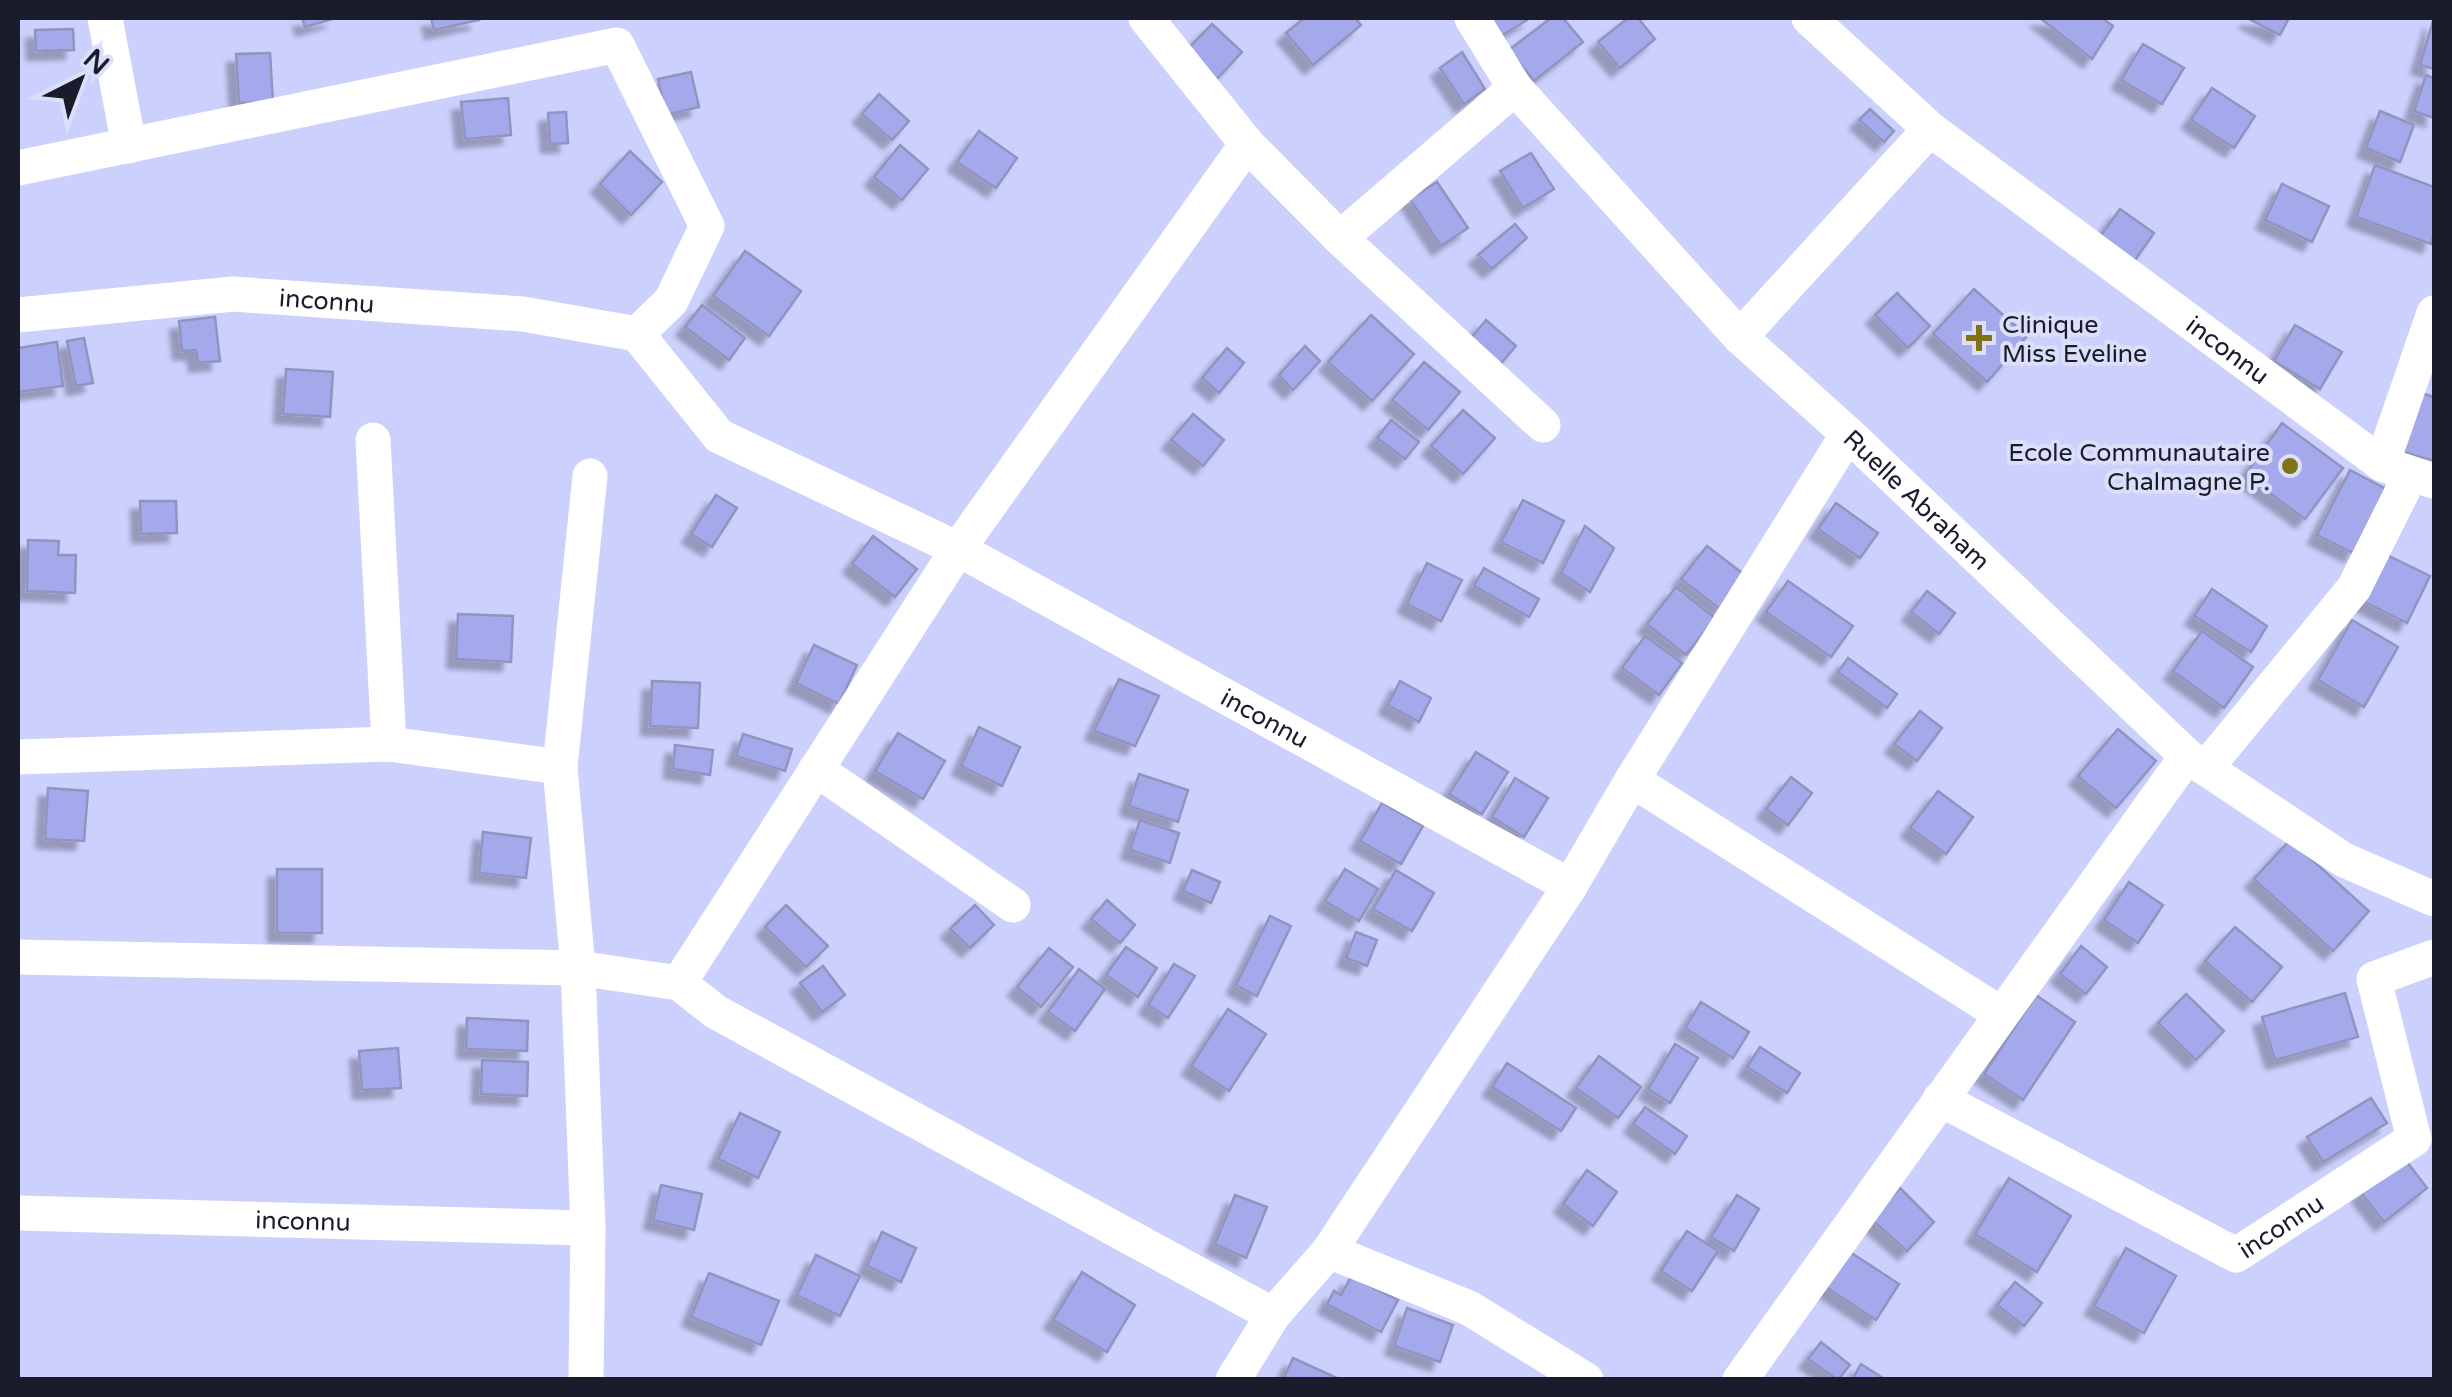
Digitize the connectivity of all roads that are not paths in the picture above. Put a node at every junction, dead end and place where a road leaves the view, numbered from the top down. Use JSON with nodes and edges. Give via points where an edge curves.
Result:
{"nodes":[{"id":1,"x":105,"y":18,"type":"edge"},
{"id":2,"x":1146,"y":18,"type":"edge"},
{"id":3,"x":1472,"y":18,"type":"edge"},
{"id":4,"x":1810,"y":18,"type":"edge"},
{"id":5,"x":616,"y":31,"type":"edge"},
{"id":6,"x":1515,"y":88,"type":"junction"},
{"id":7,"x":1930,"y":129,"type":"junction"},
{"id":8,"x":1247,"y":144,"type":"junction"},
{"id":9,"x":130,"y":146,"type":"junction"},
{"id":10,"x":18,"y":168,"type":"edge"},
{"id":11,"x":1340,"y":238,"type":"junction"},
{"id":12,"x":2434,"y":314,"type":"edge"},
{"id":13,"x":18,"y":315,"type":"edge"},
{"id":14,"x":636,"y":334,"type":"junction"},
{"id":15,"x":1740,"y":337,"type":"junction"},
{"id":16,"x":1543,"y":425,"type":"dead end"},
{"id":17,"x":1848,"y":434,"type":"junction"},
{"id":18,"x":372,"y":440,"type":"dead end"},
{"id":19,"x":2409,"y":473,"type":"edge"},
{"id":20,"x":590,"y":476,"type":"dead end"},
{"id":21,"x":958,"y":549,"type":"junction"},
{"id":22,"x":389,"y":744,"type":"junction"},
{"id":23,"x":18,"y":757,"type":"edge"},
{"id":24,"x":2196,"y":762,"type":"junction"},
{"id":25,"x":560,"y":767,"type":"junction"},
{"id":26,"x":816,"y":769,"type":"junction"},
{"id":27,"x":1632,"y":780,"type":"junction"},
{"id":28,"x":1570,"y":886,"type":"junction"},
{"id":29,"x":2434,"y":899,"type":"edge"},
{"id":30,"x":1013,"y":905,"type":"dead end"},
{"id":31,"x":18,"y":956,"type":"edge"},
{"id":32,"x":2434,"y":958,"type":"edge"},
{"id":33,"x":578,"y":968,"type":"junction"},
{"id":34,"x":679,"y":983,"type":"junction"},
{"id":35,"x":2001,"y":1014,"type":"junction"},
{"id":36,"x":1940,"y":1099,"type":"junction"},
{"id":37,"x":18,"y":1212,"type":"edge"},
{"id":38,"x":588,"y":1228,"type":"junction"},
{"id":39,"x":1329,"y":1252,"type":"junction"},
{"id":40,"x":1273,"y":1315,"type":"junction"},
{"id":41,"x":586,"y":1380,"type":"edge"},
{"id":42,"x":1233,"y":1380,"type":"edge"},
{"id":43,"x":1586,"y":1380,"type":"edge"},
{"id":44,"x":1740,"y":1380,"type":"edge"}],
"edges":[{"from":1,"to":9,"type":"street"},
{"from":2,"to":8,"type":"street"},
{"from":3,"to":6,"type":"street","name":"Ruelle Abraham"},
{"from":4,"to":7,"type":"street","name":"inconnu"},
{"from":5,"to":9,"type":"street"},
{"from":5,"to":14,"type":"street","via":[[708,226],[670,301]]},
{"from":6,"to":11,"type":"street"},
{"from":6,"to":15,"type":"street","name":"Ruelle Abraham"},
{"from":7,"to":15,"type":"street"},
{"from":7,"to":19,"type":"street","name":"inconnu"},
{"from":8,"to":11,"type":"street"},
{"from":8,"to":21,"type":"street"},
{"from":9,"to":10,"type":"street"},
{"from":11,"to":16,"type":"street"},
{"from":12,"to":19,"type":"street"},
{"from":13,"to":14,"type":"street","name":"inconnu","via":[[233,294],[523,314]]},
{"from":14,"to":21,"type":"street","name":"inconnu","via":[[719,436]]},
{"from":15,"to":17,"type":"street","name":"Ruelle Abraham"},
{"from":17,"to":24,"type":"street","name":"Ruelle Abraham"},
{"from":17,"to":27,"type":"street"},
{"from":18,"to":22,"type":"street"},
{"from":19,"to":24,"type":"street","via":[[2354,588]]},
{"from":20,"to":25,"type":"street"},
{"from":21,"to":26,"type":"street"},
{"from":21,"to":28,"type":"street","name":"inconnu"},
{"from":22,"to":23,"type":"street"},
{"from":22,"to":25,"type":"street"},
{"from":24,"to":29,"type":"street","name":"Ruelle Abraham","via":[[2344,860]]},
{"from":24,"to":35,"type":"street"},
{"from":25,"to":33,"type":"street"},
{"from":26,"to":30,"type":"street"},
{"from":26,"to":34,"type":"street"},
{"from":27,"to":28,"type":"street"},
{"from":27,"to":35,"type":"street"},
{"from":28,"to":39,"type":"street"},
{"from":31,"to":33,"type":"street"},
{"from":32,"to":36,"type":"street","name":"inconnu","via":[[2374,979],[2414,1139],[2236,1256]]},
{"from":33,"to":34,"type":"street"},
{"from":33,"to":38,"type":"street"},
{"from":34,"to":40,"type":"street","via":[[716,1012]]},
{"from":35,"to":36,"type":"street"},
{"from":36,"to":44,"type":"street"},
{"from":37,"to":38,"type":"street","name":"inconnu"},
{"from":38,"to":41,"type":"street"},
{"from":39,"to":40,"type":"street"},
{"from":39,"to":43,"type":"street","via":[[1469,1308]]},
{"from":40,"to":42,"type":"street"}]}
